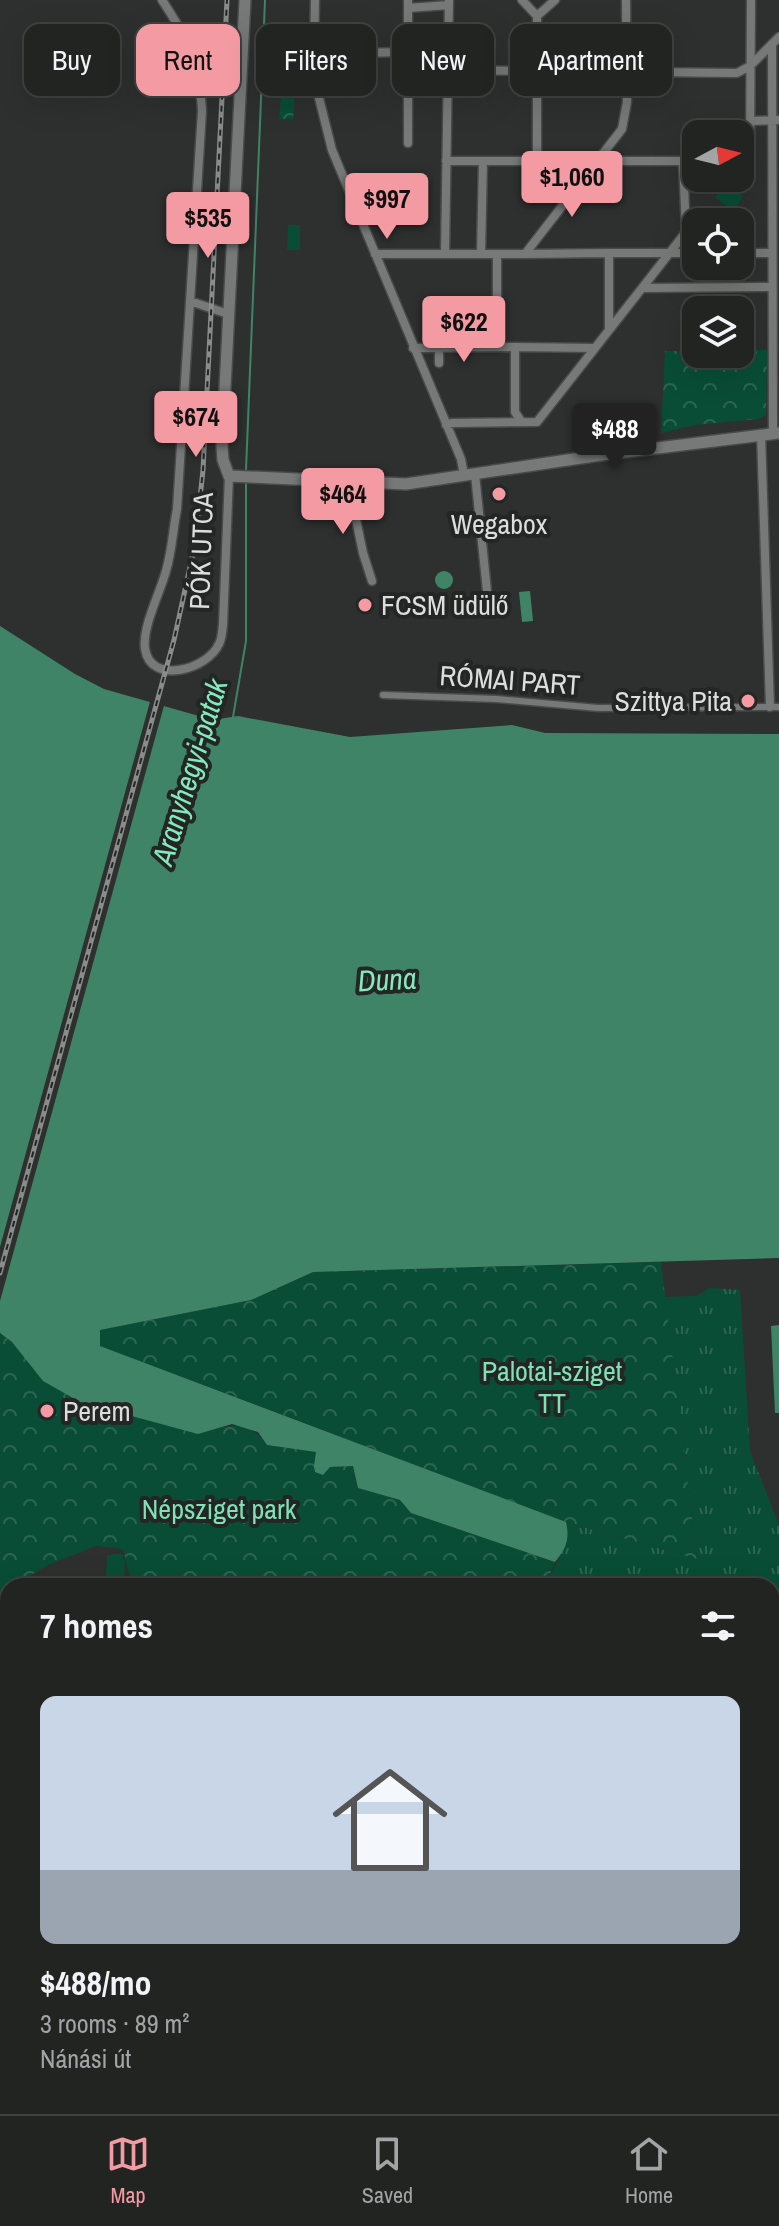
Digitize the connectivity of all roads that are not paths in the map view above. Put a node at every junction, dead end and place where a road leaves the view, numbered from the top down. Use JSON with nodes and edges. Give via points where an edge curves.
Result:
{"nodes":[{"id":1,"x":162,"y":0,"type":"edge"},
{"id":2,"x":245,"y":0,"type":"edge"},
{"id":3,"x":315,"y":0,"type":"edge"},
{"id":4,"x":522,"y":0,"type":"edge"},
{"id":5,"x":555,"y":0,"type":"edge"},
{"id":6,"x":626,"y":0,"type":"edge"},
{"id":7,"x":751,"y":0,"type":"edge"},
{"id":8,"x":449,"y":3,"type":"edge"},
{"id":9,"x":408,"y":4,"type":"edge"},
{"id":10,"x":537,"y":16,"type":"junction"},
{"id":11,"x":315,"y":24,"type":"edge"},
{"id":12,"x":408,"y":24,"type":"edge"},
{"id":13,"x":449,"y":24,"type":"edge"},
{"id":14,"x":537,"y":24,"type":"edge"},
{"id":15,"x":626,"y":24,"type":"edge"},
{"id":16,"x":776,"y":40,"type":"edge"},
{"id":17,"x":750,"y":66,"type":"junction"},
{"id":18,"x":672,"y":73,"type":"edge"},
{"id":19,"x":318,"y":96,"type":"edge"},
{"id":20,"x":407,"y":96,"type":"edge"},
{"id":21,"x":447,"y":96,"type":"edge"},
{"id":22,"x":537,"y":96,"type":"edge"},
{"id":23,"x":627,"y":96,"type":"edge"},
{"id":24,"x":751,"y":120,"type":"edge"},
{"id":25,"x":776,"y":120,"type":"edge"},
{"id":26,"x":754,"y":121,"type":"edge"},
{"id":27,"x":408,"y":143,"type":"dead end"},
{"id":28,"x":446,"y":161,"type":"junction"},
{"id":29,"x":483,"y":161,"type":"junction"},
{"id":30,"x":598,"y":161,"type":"junction"},
{"id":31,"x":682,"y":161,"type":"edge"},
{"id":32,"x":537,"y":162,"type":"junction"},
{"id":33,"x":684,"y":192,"type":"edge"},
{"id":34,"x":776,"y":218,"type":"edge"},
{"id":35,"x":609,"y":253,"type":"junction"},
{"id":36,"x":670,"y":253,"type":"junction"},
{"id":37,"x":682,"y":253,"type":"edge"},
{"id":38,"x":754,"y":253,"type":"edge"},
{"id":39,"x":772,"y":253,"type":"junction"},
{"id":40,"x":375,"y":254,"type":"junction"},
{"id":41,"x":445,"y":254,"type":"junction"},
{"id":42,"x":481,"y":254,"type":"junction"},
{"id":43,"x":497,"y":254,"type":"junction"},
{"id":44,"x":525,"y":254,"type":"junction"},
{"id":45,"x":772,"y":287,"type":"junction"},
{"id":46,"x":643,"y":288,"type":"junction"},
{"id":47,"x":190,"y":301,"type":"junction"},
{"id":48,"x":228,"y":314,"type":"junction"},
{"id":49,"x":776,"y":317,"type":"edge"},
{"id":50,"x":609,"y":329,"type":"junction"},
{"id":51,"x":497,"y":347,"type":"junction"},
{"id":52,"x":515,"y":347,"type":"junction"},
{"id":53,"x":413,"y":348,"type":"junction"},
{"id":54,"x":439,"y":348,"type":"junction"},
{"id":55,"x":595,"y":348,"type":"junction"},
{"id":56,"x":439,"y":363,"type":"dead end"},
{"id":57,"x":776,"y":408,"type":"edge"},
{"id":58,"x":521,"y":421,"type":"junction"},
{"id":59,"x":446,"y":425,"type":"junction"},
{"id":60,"x":771,"y":433,"type":"edge"},
{"id":61,"x":469,"y":474,"type":"junction"},
{"id":62,"x":231,"y":476,"type":"junction"},
{"id":63,"x":348,"y":481,"type":"junction"},
{"id":64,"x":372,"y":581,"type":"dead end"},
{"id":65,"x":487,"y":591,"type":"dead end"},
{"id":66,"x":383,"y":695,"type":"dead end"},
{"id":67,"x":775,"y":707,"type":"edge"}],
"edges":[{"from":1,"to":47,"type":"street","via":[[191,48],[201,96]]},
{"from":2,"to":48,"type":"street","name":"PÓK UTCA"},
{"from":3,"to":11,"type":"street"},
{"from":4,"to":10,"type":"street"},
{"from":5,"to":10,"type":"street"},
{"from":6,"to":15,"type":"street"},
{"from":7,"to":17,"type":"street"},
{"from":8,"to":9,"type":"street"},
{"from":8,"to":13,"type":"street"},
{"from":9,"to":12,"type":"street"},
{"from":10,"to":14,"type":"street"},
{"from":16,"to":17,"type":"street"},
{"from":16,"to":25,"type":"street"},
{"from":17,"to":18,"type":"street","via":[[737,73]]},
{"from":17,"to":24,"type":"street"},
{"from":19,"to":40,"type":"street","via":[[332,150]]},
{"from":20,"to":27,"type":"street"},
{"from":21,"to":28,"type":"street"},
{"from":22,"to":32,"type":"street"},
{"from":23,"to":30,"type":"street","via":[[622,129]]},
{"from":25,"to":26,"type":"street"},
{"from":25,"to":34,"type":"street"},
{"from":28,"to":29,"type":"street"},
{"from":28,"to":41,"type":"street"},
{"from":29,"to":32,"type":"street"},
{"from":29,"to":42,"type":"street"},
{"from":30,"to":31,"type":"street"},
{"from":30,"to":32,"type":"street"},
{"from":30,"to":44,"type":"street"},
{"from":33,"to":36,"type":"street","via":[[686,232]]},
{"from":34,"to":39,"type":"street"},
{"from":35,"to":36,"type":"street"},
{"from":35,"to":44,"type":"street"},
{"from":35,"to":50,"type":"street"},
{"from":36,"to":37,"type":"street"},
{"from":36,"to":46,"type":"street"},
{"from":38,"to":39,"type":"street"},
{"from":39,"to":45,"type":"street"},
{"from":40,"to":41,"type":"street"},
{"from":40,"to":53,"type":"street"},
{"from":41,"to":42,"type":"street"},
{"from":42,"to":43,"type":"street"},
{"from":43,"to":44,"type":"street"},
{"from":43,"to":51,"type":"street"},
{"from":45,"to":46,"type":"street"},
{"from":45,"to":49,"type":"street"},
{"from":46,"to":50,"type":"street"},
{"from":47,"to":48,"type":"street"},
{"from":47,"to":62,"type":"street","name":"PÓK UTCA","via":[[177,509],[145,649],[154,664],[171,671],[195,666],[220,643]]},
{"from":48,"to":62,"type":"street","name":"PÓK UTCA","via":[[222,446]]},
{"from":49,"to":57,"type":"street"},
{"from":50,"to":55,"type":"street"},
{"from":51,"to":52,"type":"street"},
{"from":51,"to":54,"type":"street"},
{"from":52,"to":55,"type":"street"},
{"from":52,"to":58,"type":"street","via":[[515,412]]},
{"from":53,"to":54,"type":"street"},
{"from":53,"to":59,"type":"street"},
{"from":54,"to":56,"type":"street"},
{"from":55,"to":58,"type":"street","via":[[537,422]]},
{"from":57,"to":60,"type":"street"},
{"from":58,"to":59,"type":"street"},
{"from":59,"to":61,"type":"street"},
{"from":60,"to":61,"type":"street"},
{"from":60,"to":67,"type":"street"},
{"from":61,"to":63,"type":"street","via":[[406,484]]},
{"from":61,"to":65,"type":"street"},
{"from":62,"to":63,"type":"street"},
{"from":63,"to":64,"type":"street"},
{"from":66,"to":67,"type":"street","name":"RÓMAI PART","via":[[598,708]]}]}
